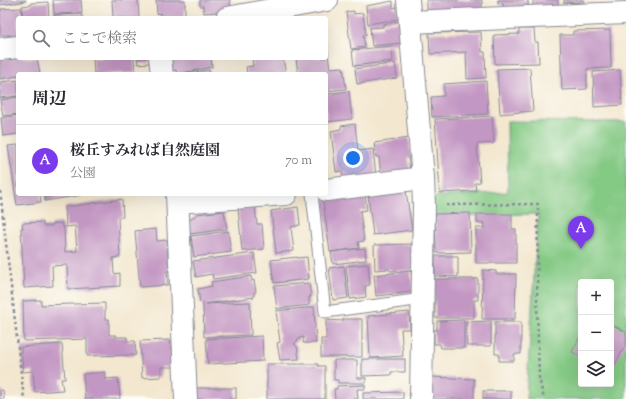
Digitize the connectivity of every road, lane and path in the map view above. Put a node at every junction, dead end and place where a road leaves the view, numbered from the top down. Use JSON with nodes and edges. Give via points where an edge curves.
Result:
{"nodes":[{"id":1,"x":327,"y":0,"type":"edge"},
{"id":2,"x":408,"y":0,"type":"edge"},
{"id":3,"x":626,"y":13,"type":"edge"},
{"id":4,"x":238,"y":16,"type":"edge"},
{"id":5,"x":410,"y":22,"type":"junction"},
{"id":6,"x":16,"y":47,"type":"edge"},
{"id":7,"x":0,"y":49,"type":"edge"},
{"id":8,"x":160,"y":60,"type":"edge"},
{"id":9,"x":162,"y":72,"type":"edge"},
{"id":10,"x":423,"y":178,"type":"junction"},
{"id":11,"x":328,"y":190,"type":"edge"},
{"id":12,"x":0,"y":191,"type":"edge"},
{"id":13,"x":232,"y":196,"type":"edge"},
{"id":14,"x":312,"y":196,"type":"edge"},
{"id":15,"x":177,"y":198,"type":"edge"},
{"id":16,"x":424,"y":206,"type":"junction"},
{"id":17,"x":423,"y":299,"type":"junction"},
{"id":18,"x":24,"y":399,"type":"edge"},
{"id":19,"x":186,"y":399,"type":"edge"},
{"id":20,"x":422,"y":399,"type":"edge"},
{"id":21,"x":544,"y":399,"type":"edge"}],
"edges":[{"from":1,"to":4,"type":"street"},
{"from":2,"to":5,"type":"street"},
{"from":3,"to":5,"type":"street"},
{"from":5,"to":10,"type":"street"},
{"from":6,"to":7,"type":"street"},
{"from":8,"to":9,"type":"street"},
{"from":10,"to":11,"type":"street"},
{"from":10,"to":16,"type":"street"},
{"from":12,"to":18,"type":"path"},
{"from":13,"to":15,"type":"street"},
{"from":14,"to":17,"type":"lane","via":[[325,312]]},
{"from":15,"to":19,"type":"street"},
{"from":16,"to":17,"type":"street"},
{"from":16,"to":21,"type":"path","via":[[538,204],[539,378]]},
{"from":17,"to":20,"type":"street"}]}
